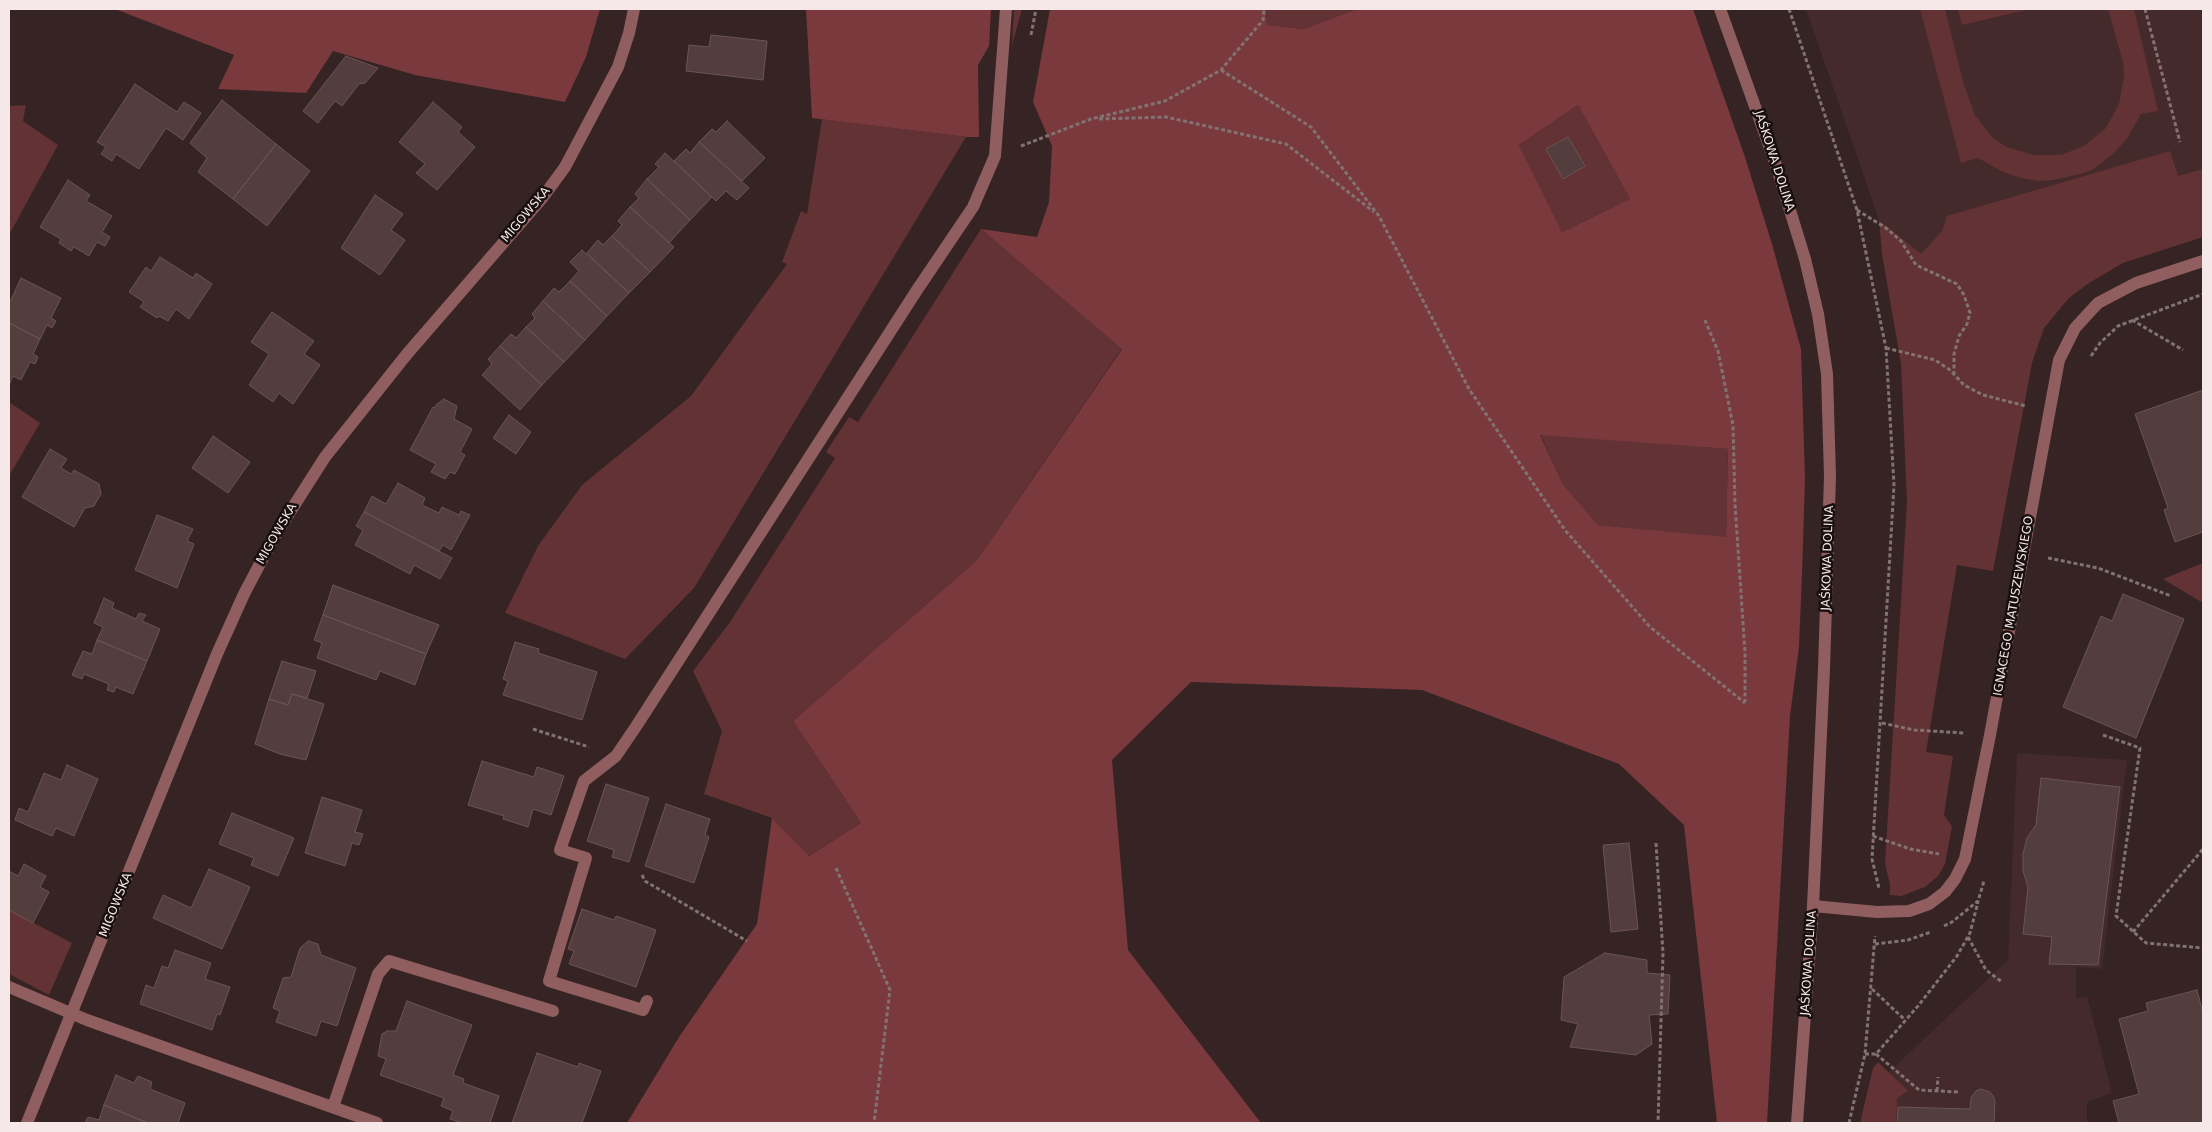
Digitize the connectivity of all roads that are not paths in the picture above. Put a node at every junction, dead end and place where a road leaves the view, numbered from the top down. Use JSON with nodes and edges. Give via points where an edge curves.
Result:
{"nodes":[{"id":1,"x":634,"y":9,"type":"edge"},
{"id":2,"x":1006,"y":9,"type":"edge"},
{"id":3,"x":1720,"y":9,"type":"edge"},
{"id":4,"x":2203,"y":262,"type":"edge"},
{"id":5,"x":1813,"y":906,"type":"junction"},
{"id":6,"x":9,"y":987,"type":"edge"},
{"id":7,"x":646,"y":1001,"type":"dead end"},
{"id":8,"x":552,"y":1012,"type":"dead end"},
{"id":9,"x":72,"y":1014,"type":"junction"},
{"id":10,"x":333,"y":1108,"type":"junction"},
{"id":11,"x":27,"y":1123,"type":"edge"},
{"id":12,"x":377,"y":1123,"type":"edge"},
{"id":13,"x":1797,"y":1123,"type":"edge"}],
"edges":[{"from":1,"to":9,"type":"street","name":"MIGOWSKA","via":[[618,67],[565,167],[543,197],[407,354],[326,457],[274,537],[217,654]]},
{"from":2,"to":7,"type":"street","via":[[994,156],[973,207],[616,756],[584,781],[560,850],[586,858],[548,981],[644,1010]]},
{"from":3,"to":5,"type":"street","name":"JAŚKOWA DOLINA","via":[[1776,165],[1805,259],[1827,374],[1830,476]]},
{"from":4,"to":5,"type":"street","name":"IGNACEGO MATUSZEWSKIEGO","via":[[2136,283],[2098,303],[2075,328],[2059,360],[1990,735],[1965,858],[1956,879],[1929,904],[1909,910],[1877,912]]},
{"from":5,"to":13,"type":"street","name":"JAŚKOWA DOLINA"},
{"from":6,"to":9,"type":"street"},
{"from":8,"to":10,"type":"street","via":[[389,961],[378,974]]},
{"from":9,"to":10,"type":"street"},
{"from":9,"to":11,"type":"street","name":"MIGOWSKA"},
{"from":10,"to":12,"type":"street"}]}
